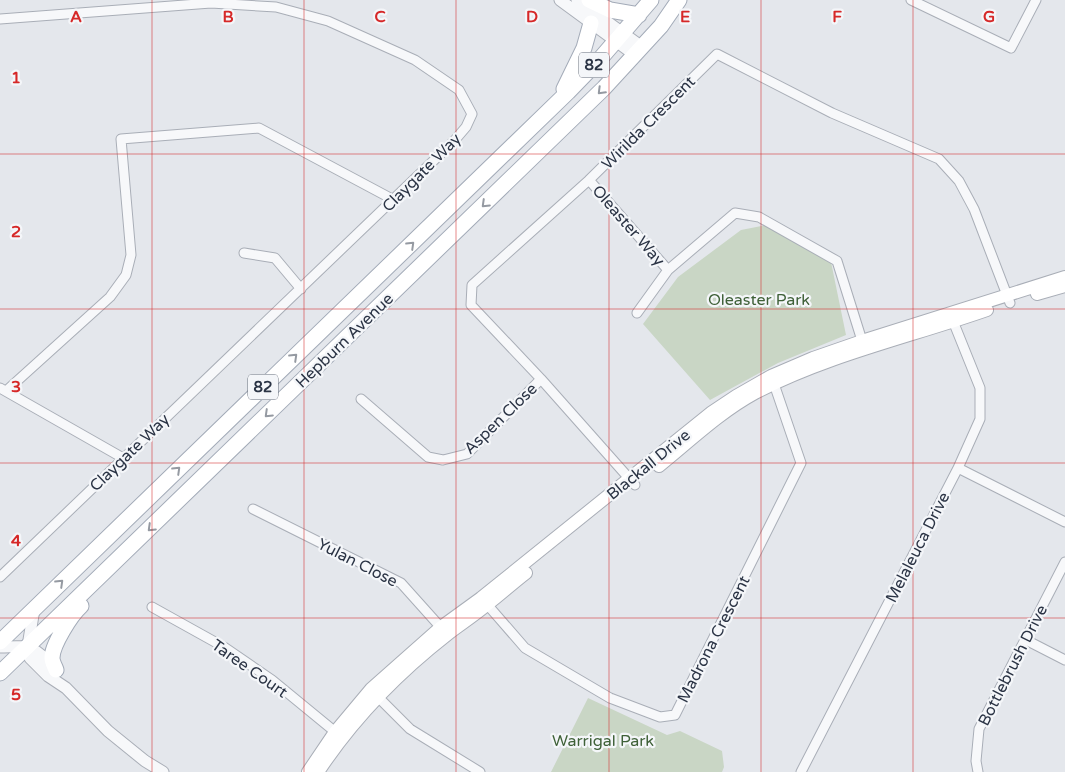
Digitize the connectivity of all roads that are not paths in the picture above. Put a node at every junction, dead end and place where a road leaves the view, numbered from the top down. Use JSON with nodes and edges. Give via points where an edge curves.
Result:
{"nodes":[{"id":1,"x":560,"y":0,"type":"edge"},
{"id":2,"x":577,"y":0,"type":"edge"},
{"id":3,"x":589,"y":0,"type":"edge"},
{"id":4,"x":651,"y":0,"type":"edge"},
{"id":5,"x":679,"y":0,"type":"edge"},
{"id":6,"x":911,"y":0,"type":"edge"},
{"id":7,"x":1036,"y":0,"type":"edge"},
{"id":8,"x":639,"y":15,"type":"junction"},
{"id":9,"x":0,"y":18,"type":"edge"},
{"id":10,"x":590,"y":23,"type":"junction"},
{"id":11,"x":620,"y":38,"type":"junction"},
{"id":12,"x":639,"y":51,"type":"junction"},
{"id":13,"x":547,"y":113,"type":"junction"},
{"id":14,"x":589,"y":180,"type":"junction"},
{"id":15,"x":394,"y":200,"type":"junction"},
{"id":16,"x":244,"y":253,"type":"dead end"},
{"id":17,"x":668,"y":270,"type":"junction"},
{"id":18,"x":1065,"y":277,"type":"edge"},
{"id":19,"x":1065,"y":286,"type":"edge"},
{"id":20,"x":301,"y":288,"type":"junction"},
{"id":21,"x":1008,"y":299,"type":"junction"},
{"id":22,"x":637,"y":313,"type":"dead end"},
{"id":23,"x":952,"y":318,"type":"junction"},
{"id":24,"x":863,"y":345,"type":"junction"},
{"id":25,"x":540,"y":379,"type":"junction"},
{"id":26,"x":773,"y":380,"type":"junction"},
{"id":27,"x":3,"y":390,"type":"edge"},
{"id":28,"x":361,"y":398,"type":"dead end"},
{"id":29,"x":123,"y":458,"type":"junction"},
{"id":30,"x":958,"y":468,"type":"junction"},
{"id":31,"x":632,"y":482,"type":"junction"},
{"id":32,"x":253,"y":509,"type":"dead end"},
{"id":33,"x":1065,"y":522,"type":"edge"},
{"id":34,"x":123,"y":555,"type":"junction"},
{"id":35,"x":1065,"y":562,"type":"edge"},
{"id":36,"x":0,"y":577,"type":"edge"},
{"id":37,"x":484,"y":601,"type":"junction"},
{"id":38,"x":152,"y":607,"type":"dead end"},
{"id":39,"x":34,"y":609,"type":"junction"},
{"id":40,"x":444,"y":630,"type":"junction"},
{"id":41,"x":1026,"y":640,"type":"junction"},
{"id":42,"x":0,"y":642,"type":"edge"},
{"id":43,"x":28,"y":646,"type":"junction"},
{"id":44,"x":0,"y":647,"type":"edge"},
{"id":45,"x":1065,"y":660,"type":"edge"},
{"id":46,"x":56,"y":670,"type":"junction"},
{"id":47,"x":0,"y":673,"type":"edge"},
{"id":48,"x":66,"y":688,"type":"junction"},
{"id":49,"x":374,"y":693,"type":"junction"},
{"id":50,"x":339,"y":735,"type":"junction"},
{"id":51,"x":475,"y":771,"type":"edge"},
{"id":52,"x":163,"y":772,"type":"edge"},
{"id":53,"x":308,"y":772,"type":"edge"},
{"id":54,"x":318,"y":772,"type":"edge"},
{"id":55,"x":800,"y":772,"type":"edge"},
{"id":56,"x":978,"y":772,"type":"edge"}],
"edges":[{"from":1,"to":10,"type":"street"},
{"from":2,"to":11,"type":"street"},
{"from":3,"to":8,"type":"main road","via":[[610,10]]},
{"from":4,"to":8,"type":"main road","name":"Hepburn Avenue","number":"82"},
{"from":5,"to":12,"type":"main road","name":"Hepburn Avenue","number":"82"},
{"from":6,"to":7,"type":"street","via":[[1011,48]]},
{"from":8,"to":11,"type":"main road","name":"Hepburn Avenue","number":"82"},
{"from":9,"to":15,"type":"street","name":"Claygate Way","via":[[211,3],[276,7],[328,21],[415,60],[459,90],[472,114],[454,141]]},
{"from":10,"to":11,"type":"street"},
{"from":10,"to":13,"type":"main road","via":[[575,69]]},
{"from":11,"to":12,"type":"street"},
{"from":11,"to":13,"type":"main road","name":"Hepburn Avenue","number":"82"},
{"from":12,"to":34,"type":"main road","name":"Hepburn Avenue","number":"82","one_way":true},
{"from":39,"to":13,"type":"main road","name":"Hepburn Avenue","number":"82","one_way":true},
{"from":14,"to":17,"type":"street","name":"Oleaster Way"},
{"from":14,"to":21,"type":"street","name":"Wirilda Crescent","via":[[717,54],[832,112],[939,159],[959,181],[974,209]]},
{"from":14,"to":25,"type":"street","name":"Wirilda Crescent","via":[[472,285],[471,305]]},
{"from":15,"to":20,"type":"street","name":"Claygate Way"},
{"from":15,"to":27,"type":"street","via":[[259,128],[121,139],[131,256],[126,275],[110,296]]},
{"from":16,"to":20,"type":"street","via":[[275,258]]},
{"from":17,"to":22,"type":"street","name":"Oleaster Way"},
{"from":17,"to":24,"type":"street","name":"Oleaster Way","via":[[735,213],[759,217],[837,261]]},
{"from":18,"to":21,"type":"main road","name":"Blackall Drive"},
{"from":19,"to":21,"type":"main road","name":"Blackall Drive"},
{"from":20,"to":29,"type":"street","name":"Claygate Way"},
{"from":21,"to":23,"type":"main road","name":"Blackall Drive"},
{"from":23,"to":24,"type":"main road","name":"Blackall Drive"},
{"from":23,"to":30,"type":"street","name":"Melaleuca Drive","via":[[980,388],[980,419]]},
{"from":24,"to":26,"type":"main road","name":"Blackall Drive","via":[[812,358]]},
{"from":25,"to":28,"type":"street","name":"Aspen Close","via":[[467,454],[443,460],[428,457]]},
{"from":25,"to":31,"type":"street","name":"Wirilda Crescent"},
{"from":26,"to":31,"type":"main road","name":"Blackall Drive","via":[[736,396],[712,412]]},
{"from":26,"to":37,"type":"street","name":"Madrona Crescent","via":[[801,463],[674,715],[660,716],[610,698],[525,648]]},
{"from":27,"to":29,"type":"street"},
{"from":29,"to":36,"type":"street","name":"Claygate Way"},
{"from":30,"to":33,"type":"street"},
{"from":30,"to":55,"type":"street","name":"Melaleuca Drive"},
{"from":31,"to":37,"type":"main road","name":"Blackall Drive"},
{"from":32,"to":40,"type":"street","name":"Yulan Close","via":[[401,583]]},
{"from":34,"to":43,"type":"main road","name":"Hepburn Avenue","number":"82"},
{"from":34,"to":46,"type":"main road","via":[[110,577],[76,611],[64,630],[52,658]]},
{"from":35,"to":41,"type":"street","name":"Bottlebrush Drive"},
{"from":37,"to":40,"type":"main road","name":"Blackall Drive"},
{"from":38,"to":50,"type":"street","name":"Taree Court","via":[[224,647],[272,680]]},
{"from":39,"to":42,"type":"main road","name":"Hepburn Avenue","number":"82"},
{"from":39,"to":43,"type":"street"},
{"from":40,"to":49,"type":"main road","name":"Blackall Drive"},
{"from":41,"to":45,"type":"street"},
{"from":41,"to":56,"type":"street","name":"Bottlebrush Drive","via":[[979,729]]},
{"from":43,"to":44,"type":"street"},
{"from":43,"to":46,"type":"street","via":[[39,652]]},
{"from":43,"to":47,"type":"main road","name":"Hepburn Avenue","number":"82"},
{"from":43,"to":48,"type":"street","via":[[30,658]]},
{"from":46,"to":48,"type":"street"},
{"from":48,"to":52,"type":"street","via":[[108,731]]},
{"from":49,"to":50,"type":"main road","name":"Blackall Drive"},
{"from":49,"to":51,"type":"street","via":[[410,729]]},
{"from":50,"to":53,"type":"main road","name":"Blackall Drive"},
{"from":50,"to":54,"type":"main road","name":"Blackall Drive"}]}
